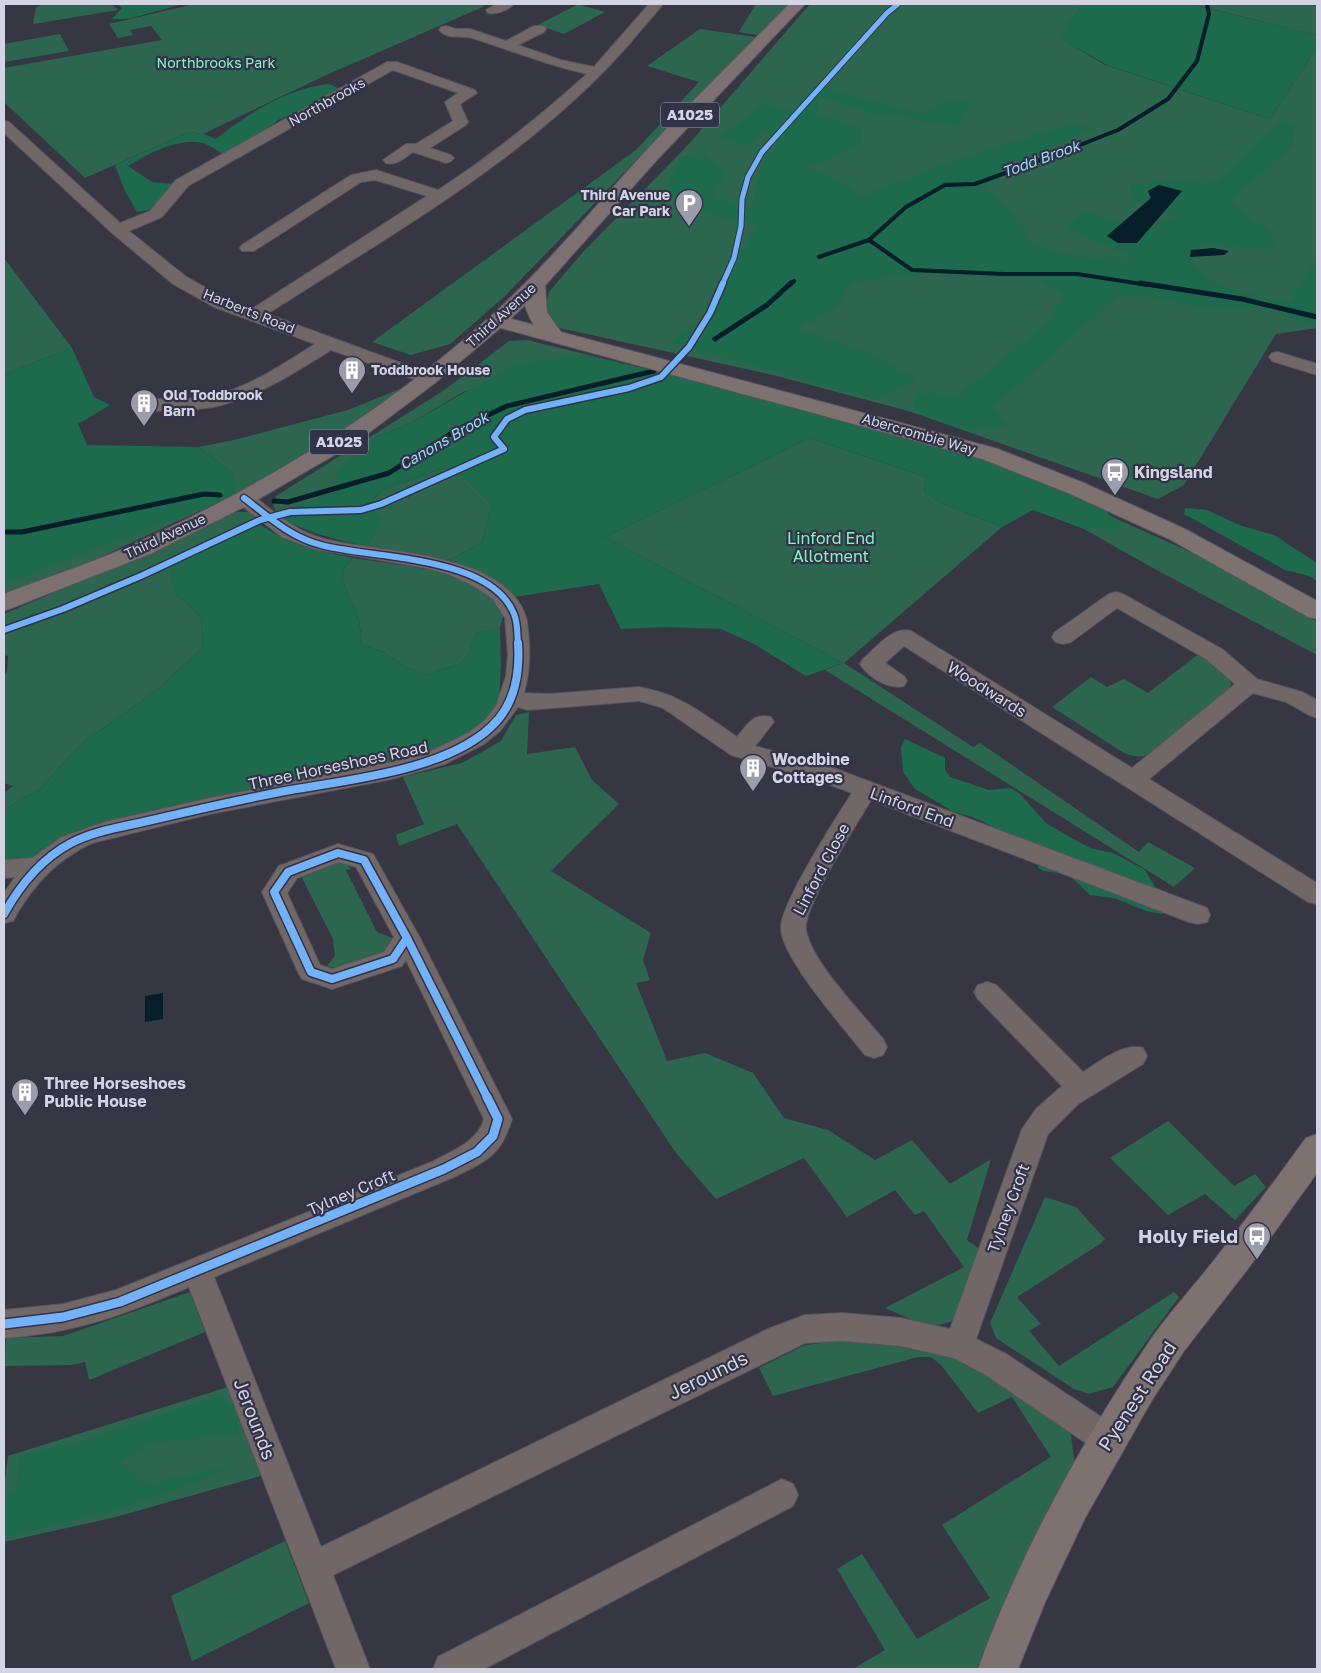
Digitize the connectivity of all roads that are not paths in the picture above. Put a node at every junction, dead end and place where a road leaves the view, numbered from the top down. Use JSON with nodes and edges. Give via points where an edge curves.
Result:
{"nodes":[{"id":1,"x":507,"y":4,"type":"edge"},
{"id":2,"x":656,"y":4,"type":"edge"},
{"id":3,"x":797,"y":4,"type":"edge"},
{"id":4,"x":493,"y":10,"type":"dead end"},
{"id":5,"x":540,"y":29,"type":"dead end"},
{"id":6,"x":446,"y":30,"type":"dead end"},
{"id":7,"x":508,"y":45,"type":"junction"},
{"id":8,"x":597,"y":72,"type":"junction"},
{"id":9,"x":4,"y":125,"type":"edge"},
{"id":10,"x":418,"y":149,"type":"junction"},
{"id":11,"x":446,"y":158,"type":"dead end"},
{"id":12,"x":391,"y":160,"type":"dead end"},
{"id":13,"x":439,"y":195,"type":"junction"},
{"id":14,"x":118,"y":230,"type":"junction"},
{"id":15,"x":248,"y":248,"type":"dead end"},
{"id":16,"x":535,"y":286,"type":"junction"},
{"id":17,"x":254,"y":315,"type":"junction"},
{"id":18,"x":497,"y":321,"type":"junction"},
{"id":19,"x":552,"y":334,"type":"junction"},
{"id":20,"x":329,"y":343,"type":"junction"},
{"id":21,"x":1278,"y":357,"type":"dead end"},
{"id":22,"x":1317,"y":370,"type":"edge"},
{"id":23,"x":428,"y":378,"type":"junction"},
{"id":24,"x":147,"y":404,"type":"dead end"},
{"id":25,"x":244,"y":498,"type":"junction"},
{"id":26,"x":4,"y":603,"type":"edge"},
{"id":27,"x":1317,"y":611,"type":"edge"},
{"id":28,"x":1063,"y":637,"type":"dead end"},
{"id":29,"x":896,"y":681,"type":"dead end"},
{"id":30,"x":1249,"y":684,"type":"junction"},
{"id":31,"x":512,"y":698,"type":"junction"},
{"id":32,"x":1317,"y":710,"type":"edge"},
{"id":33,"x":763,"y":722,"type":"dead end"},
{"id":34,"x":739,"y":749,"type":"junction"},
{"id":35,"x":1134,"y":780,"type":"junction"},
{"id":36,"x":865,"y":790,"type":"junction"},
{"id":37,"x":38,"y":867,"type":"junction"},
{"id":38,"x":4,"y":869,"type":"edge"},
{"id":39,"x":1317,"y":895,"type":"edge"},
{"id":40,"x":4,"y":914,"type":"edge"},
{"id":41,"x":1198,"y":914,"type":"dead end"},
{"id":42,"x":407,"y":938,"type":"junction"},
{"id":43,"x":987,"y":992,"type":"dead end"},
{"id":44,"x":874,"y":1047,"type":"dead end"},
{"id":45,"x":1134,"y":1056,"type":"dead end"},
{"id":46,"x":1080,"y":1087,"type":"junction"},
{"id":47,"x":1317,"y":1148,"type":"edge"},
{"id":48,"x":197,"y":1270,"type":"junction"},
{"id":49,"x":4,"y":1324,"type":"edge"},
{"id":50,"x":960,"y":1345,"type":"junction"},
{"id":51,"x":1107,"y":1439,"type":"junction"},
{"id":52,"x":782,"y":1495,"type":"dead end"},
{"id":53,"x":313,"y":1568,"type":"junction"},
{"id":54,"x":353,"y":1669,"type":"edge"},
{"id":55,"x":450,"y":1669,"type":"edge"},
{"id":56,"x":998,"y":1669,"type":"edge"}],
"edges":[{"from":1,"to":4,"type":"street"},
{"from":2,"to":8,"type":"street"},
{"from":3,"to":16,"type":"main road","name":"Third Avenue","number":"A1025","via":[[650,157]]},
{"from":5,"to":7,"type":"street"},
{"from":6,"to":7,"type":"street","via":[[470,33]]},
{"from":7,"to":8,"type":"street","via":[[557,63]]},
{"from":8,"to":13,"type":"street","via":[[520,138]]},
{"from":9,"to":14,"type":"street","name":"Harberts Road"},
{"from":10,"to":11,"type":"street"},
{"from":10,"to":12,"type":"street","name":"Northbrooks","via":[[411,147]]},
{"from":10,"to":14,"type":"street","name":"Northbrooks","via":[[461,122],[452,102],[470,93],[392,65],[182,183],[156,214]]},
{"from":13,"to":15,"type":"street","via":[[376,175],[357,178]]},
{"from":13,"to":17,"type":"street"},
{"from":14,"to":17,"type":"street","name":"Harberts Road","via":[[179,280],[220,303]]},
{"from":16,"to":18,"type":"main road","name":"Third Avenue","number":"A1025"},
{"from":16,"to":19,"type":"street","via":[[534,304],[538,318]]},
{"from":17,"to":20,"type":"street","name":"Harberts Road"},
{"from":18,"to":19,"type":"street","name":"Abercrombie Way"},
{"from":18,"to":23,"type":"main road","name":"Third Avenue","number":"A1025"},
{"from":19,"to":27,"type":"street","name":"Abercrombie Way","via":[[990,454],[1076,488],[1177,534]]},
{"from":20,"to":23,"type":"street","name":"Harberts Road"},
{"from":20,"to":24,"type":"street","via":[[269,379],[223,398],[197,403]]},
{"from":21,"to":22,"type":"street"},
{"from":23,"to":25,"type":"main road","name":"Third Avenue","number":"A1025","via":[[347,438]]},
{"from":25,"to":26,"type":"main road","name":"Third Avenue","number":"A1025","via":[[142,548]]},
{"from":25,"to":31,"type":"street","name":"Three Horseshoes Road","via":[[289,533],[304,539],[321,545],[440,565],[474,576],[492,587],[513,610],[516,618],[519,679]]},
{"from":28,"to":30,"type":"street","via":[[1116,599],[1214,654]]},
{"from":29,"to":35,"type":"street","name":"Woodwards","via":[[871,664],[903,636]]},
{"from":30,"to":32,"type":"street","via":[[1294,697]]},
{"from":30,"to":35,"type":"street"},
{"from":31,"to":34,"type":"street","name":"Linford End","via":[[528,702],[640,694],[656,697],[671,703]]},
{"from":31,"to":37,"type":"street","name":"Three Horseshoes Road","via":[[493,726],[480,737],[432,760],[186,811],[84,837],[54,853]]},
{"from":33,"to":34,"type":"street"},
{"from":34,"to":36,"type":"street","name":"Linford End","via":[[828,775]]},
{"from":35,"to":39,"type":"street","name":"Woodwards"},
{"from":36,"to":41,"type":"street","name":"Linford End"},
{"from":36,"to":44,"type":"street","name":"Linford Close","via":[[793,920],[803,956]]},
{"from":37,"to":38,"type":"street"},
{"from":37,"to":40,"type":"street","name":"Three Horseshoes Road","via":[[20,886]]},
{"from":42,"to":42,"type":"street","name":"Tylney Croft","via":[[393,959],[332,979],[311,972],[274,892],[288,872],[338,853],[364,860]]},
{"from":42,"to":48,"type":"street","name":"Tylney Croft","via":[[498,1120],[493,1136],[476,1152],[444,1169]]},
{"from":43,"to":46,"type":"street"},
{"from":45,"to":46,"type":"street","name":"Tylney Croft"},
{"from":46,"to":50,"type":"street","name":"Tylney Croft","via":[[1055,1106],[1036,1129]]},
{"from":47,"to":51,"type":"street","name":"Pyenest Road","via":[[1229,1268],[1165,1348]]},
{"from":48,"to":49,"type":"street","name":"Tylney Croft","via":[[94,1312],[38,1322]]},
{"from":48,"to":53,"type":"street","name":"Jerounds"},
{"from":50,"to":51,"type":"street","name":"Jerounds","via":[[995,1364]]},
{"from":50,"to":53,"type":"street","name":"Jerounds","via":[[900,1332],[842,1327],[805,1329]]},
{"from":51,"to":56,"type":"street","name":"Pyenest Road","via":[[1016,1622]]},
{"from":52,"to":55,"type":"street"},
{"from":53,"to":54,"type":"street","name":"Jerounds"}]}
